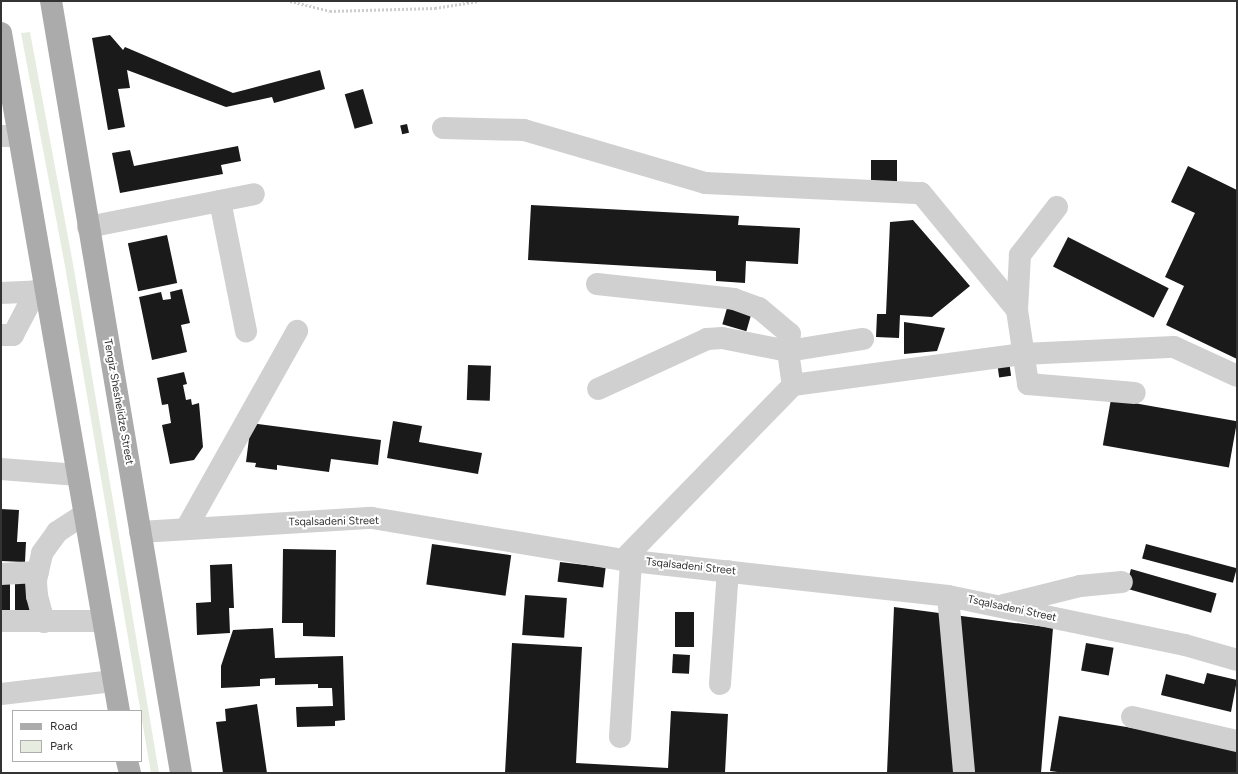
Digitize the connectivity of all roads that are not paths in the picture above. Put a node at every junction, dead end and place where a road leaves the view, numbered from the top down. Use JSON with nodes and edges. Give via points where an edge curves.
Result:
{"nodes":[{"id":1,"x":51,"y":1,"type":"edge"},
{"id":2,"x":2,"y":36,"type":"edge"},
{"id":3,"x":4,"y":65,"type":"edge"},
{"id":4,"x":443,"y":128,"type":"dead end"},
{"id":5,"x":10,"y":136,"type":"edge"},
{"id":6,"x":254,"y":194,"type":"dead end"},
{"id":7,"x":220,"y":201,"type":"junction"},
{"id":8,"x":1057,"y":207,"type":"dead end"},
{"id":9,"x":88,"y":227,"type":"junction"},
{"id":10,"x":597,"y":284,"type":"dead end"},
{"id":11,"x":41,"y":291,"type":"junction"},
{"id":12,"x":1,"y":293,"type":"edge"},
{"id":13,"x":1017,"y":310,"type":"junction"},
{"id":14,"x":246,"y":331,"type":"dead end"},
{"id":15,"x":297,"y":332,"type":"dead end"},
{"id":16,"x":1,"y":335,"type":"edge"},
{"id":17,"x":863,"y":339,"type":"dead end"},
{"id":18,"x":788,"y":351,"type":"junction"},
{"id":19,"x":1024,"y":354,"type":"junction"},
{"id":20,"x":1237,"y":376,"type":"edge"},
{"id":21,"x":793,"y":385,"type":"junction"},
{"id":22,"x":598,"y":389,"type":"dead end"},
{"id":23,"x":1135,"y":393,"type":"dead end"},
{"id":24,"x":1,"y":469,"type":"edge"},
{"id":25,"x":78,"y":475,"type":"junction"},
{"id":26,"x":85,"y":514,"type":"junction"},
{"id":27,"x":187,"y":528,"type":"junction"},
{"id":28,"x":140,"y":532,"type":"junction"},
{"id":29,"x":627,"y":560,"type":"junction"},
{"id":30,"x":38,"y":572,"type":"junction"},
{"id":31,"x":728,"y":572,"type":"junction"},
{"id":32,"x":1,"y":574,"type":"edge"},
{"id":33,"x":1122,"y":582,"type":"dead end"},
{"id":34,"x":948,"y":596,"type":"junction"},
{"id":35,"x":997,"y":606,"type":"junction"},
{"id":36,"x":1,"y":622,"type":"edge"},
{"id":37,"x":44,"y":622,"type":"junction"},
{"id":38,"x":103,"y":622,"type":"junction"},
{"id":39,"x":1236,"y":654,"type":"edge"},
{"id":40,"x":114,"y":681,"type":"junction"},
{"id":41,"x":720,"y":684,"type":"dead end"},
{"id":42,"x":1,"y":694,"type":"edge"},
{"id":43,"x":119,"y":710,"type":"edge"},
{"id":44,"x":1132,"y":717,"type":"dead end"},
{"id":45,"x":620,"y":737,"type":"dead end"},
{"id":46,"x":1237,"y":741,"type":"edge"},
{"id":47,"x":128,"y":762,"type":"edge"},
{"id":48,"x":964,"y":771,"type":"dead end"},
{"id":49,"x":130,"y":773,"type":"edge"},
{"id":50,"x":181,"y":773,"type":"edge"}],
"edges":[{"from":1,"to":9,"type":"main road","name":"Tengiz Sheshelidze Street"},
{"from":2,"to":3,"type":"main road"},
{"from":3,"to":5,"type":"main road"},
{"from":4,"to":13,"type":"street","via":[[524,130],[705,182],[921,192]]},
{"from":5,"to":11,"type":"main road"},
{"from":6,"to":7,"type":"street"},
{"from":7,"to":9,"type":"street"},
{"from":7,"to":14,"type":"street"},
{"from":8,"to":13,"type":"street","via":[[1020,255]]},
{"from":9,"to":28,"type":"main road","name":"Tengiz Sheshelidze Street"},
{"from":10,"to":18,"type":"street","via":[[734,300],[759,308],[790,334]]},
{"from":11,"to":12,"type":"street"},
{"from":11,"to":16,"type":"street","via":[[13,335]]},
{"from":11,"to":25,"type":"main road"},
{"from":13,"to":19,"type":"street"},
{"from":15,"to":27,"type":"street"},
{"from":17,"to":18,"type":"street"},
{"from":18,"to":21,"type":"street"},
{"from":18,"to":22,"type":"street","via":[[734,339],[707,339]]},
{"from":19,"to":20,"type":"street","via":[[1174,347]]},
{"from":19,"to":21,"type":"street"},
{"from":19,"to":23,"type":"street","via":[[1028,384]]},
{"from":21,"to":29,"type":"street"},
{"from":24,"to":25,"type":"street"},
{"from":25,"to":26,"type":"main road"},
{"from":26,"to":30,"type":"street","via":[[57,532],[42,553]]},
{"from":26,"to":38,"type":"main road"},
{"from":27,"to":28,"type":"street","name":"Tsqalsadeni Street"},
{"from":27,"to":29,"type":"street","name":"Tsqalsadeni Street","via":[[372,518]]},
{"from":28,"to":50,"type":"main road","name":"Tengiz Sheshelidze Street"},
{"from":29,"to":31,"type":"street","name":"Tsqalsadeni Street"},
{"from":29,"to":45,"type":"street"},
{"from":30,"to":32,"type":"street"},
{"from":30,"to":37,"type":"street","via":[[37,596]]},
{"from":31,"to":34,"type":"street","name":"Tsqalsadeni Street"},
{"from":31,"to":41,"type":"street"},
{"from":33,"to":35,"type":"street","via":[[1080,586]]},
{"from":34,"to":35,"type":"street","name":"Tsqalsadeni Street"},
{"from":34,"to":48,"type":"street"},
{"from":35,"to":39,"type":"street","name":"Tsqalsadeni Street"},
{"from":36,"to":37,"type":"street"},
{"from":37,"to":38,"type":"street"},
{"from":38,"to":40,"type":"main road"},
{"from":40,"to":42,"type":"street"},
{"from":40,"to":43,"type":"main road"},
{"from":44,"to":46,"type":"street"},
{"from":47,"to":49,"type":"main road"}]}
